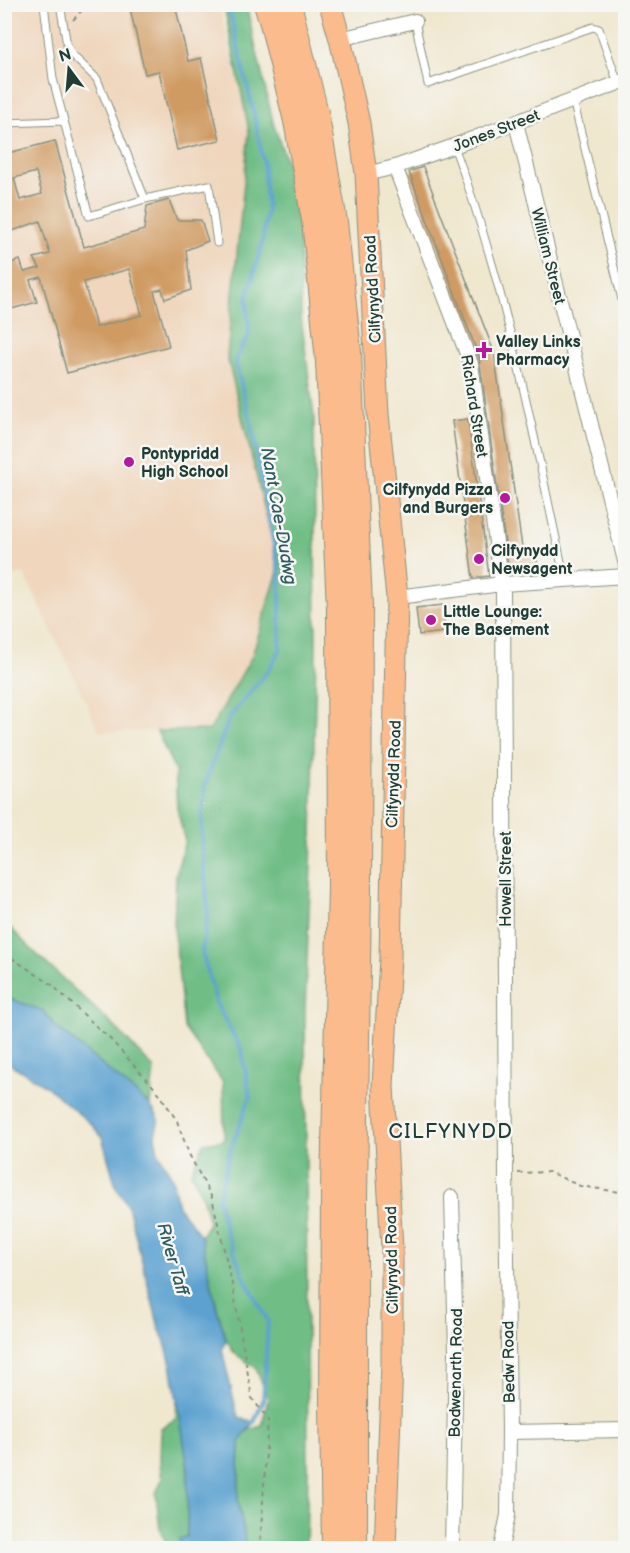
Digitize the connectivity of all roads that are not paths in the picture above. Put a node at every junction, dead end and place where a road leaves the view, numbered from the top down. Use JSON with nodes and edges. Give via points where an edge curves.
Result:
{"nodes":[{"id":1,"x":44,"y":4,"type":"edge"},
{"id":2,"x":60,"y":4,"type":"edge"},
{"id":3,"x":267,"y":4,"type":"edge"},
{"id":4,"x":288,"y":4,"type":"edge"},
{"id":5,"x":330,"y":4,"type":"edge"},
{"id":6,"x":415,"y":21,"type":"joint"},
{"id":7,"x":340,"y":39,"type":"junction"},
{"id":8,"x":622,"y":82,"type":"edge"},
{"id":9,"x":573,"y":100,"type":"junction"},
{"id":10,"x":64,"y":121,"type":"junction"},
{"id":11,"x":4,"y":123,"type":"edge"},
{"id":12,"x":516,"y":123,"type":"junction"},
{"id":13,"x":454,"y":146,"type":"junction"},
{"id":14,"x":395,"y":167,"type":"junction"},
{"id":15,"x":366,"y":174,"type":"junction"},
{"id":16,"x":145,"y":199,"type":"junction"},
{"id":17,"x":217,"y":243,"type":"dead end"},
{"id":18,"x":626,"y":316,"type":"edge"},
{"id":19,"x":626,"y":565,"type":"edge"},
{"id":20,"x":626,"y":576,"type":"edge"},
{"id":21,"x":565,"y":579,"type":"junction"},
{"id":22,"x":502,"y":584,"type":"junction"},
{"id":23,"x":398,"y":597,"type":"junction"},
{"id":24,"x":506,"y":1174,"type":"joint"},
{"id":25,"x":452,"y":1197,"type":"dead end"},
{"id":26,"x":626,"y":1431,"type":"edge"},
{"id":27,"x":509,"y":1432,"type":"junction"},
{"id":28,"x":335,"y":1548,"type":"edge"},
{"id":29,"x":354,"y":1548,"type":"edge"},
{"id":30,"x":385,"y":1548,"type":"edge"},
{"id":31,"x":452,"y":1548,"type":"edge"},
{"id":32,"x":501,"y":1548,"type":"edge"}],
"edges":[{"from":1,"to":10,"type":"lane","via":[[53,80]]},
{"from":2,"to":16,"type":"lane","via":[[67,45],[97,79]]},
{"from":3,"to":28,"type":"highway","via":[[297,121],[315,220],[330,373],[340,609]]},
{"from":4,"to":29,"type":"highway","via":[[316,117],[334,222],[348,352],[359,606]]},
{"from":5,"to":7,"type":"main road","name":"Cilfynydd Road"},
{"from":6,"to":7,"type":"street"},
{"from":6,"to":8,"type":"lane","via":[[428,84],[593,27],[599,28]]},
{"from":7,"to":15,"type":"main road","name":"Cilfynydd Road"},
{"from":8,"to":9,"type":"street","name":"Jones Street"},
{"from":9,"to":12,"type":"street","name":"Jones Street"},
{"from":9,"to":18,"type":"lane"},
{"from":10,"to":11,"type":"lane"},
{"from":10,"to":16,"type":"lane","via":[[89,216]]},
{"from":12,"to":13,"type":"street","name":"Jones Street"},
{"from":12,"to":19,"type":"street","name":"William Street"},
{"from":13,"to":14,"type":"street","name":"Jones Street"},
{"from":13,"to":21,"type":"lane","via":[[473,197],[521,379]]},
{"from":14,"to":15,"type":"street","name":"Jones Street"},
{"from":14,"to":22,"type":"street","name":"Richard Street","via":[[471,364]]},
{"from":15,"to":23,"type":"main road","name":"Cilfynydd Road","via":[[378,414]]},
{"from":16,"to":17,"type":"lane","via":[[209,185]]},
{"from":20,"to":21,"type":"street"},
{"from":21,"to":22,"type":"street"},
{"from":22,"to":23,"type":"street"},
{"from":22,"to":24,"type":"street","name":"Howell Street"},
{"from":23,"to":30,"type":"main road","name":"Cilfynydd Road","via":[[384,1086],[392,1249]]},
{"from":24,"to":27,"type":"street","name":"Bedw Road"},
{"from":25,"to":31,"type":"street","name":"Bodwenarth Road","via":[[456,1328]]},
{"from":26,"to":27,"type":"street"},
{"from":27,"to":32,"type":"street","name":"Bedw Road","via":[[508,1515]]}]}
